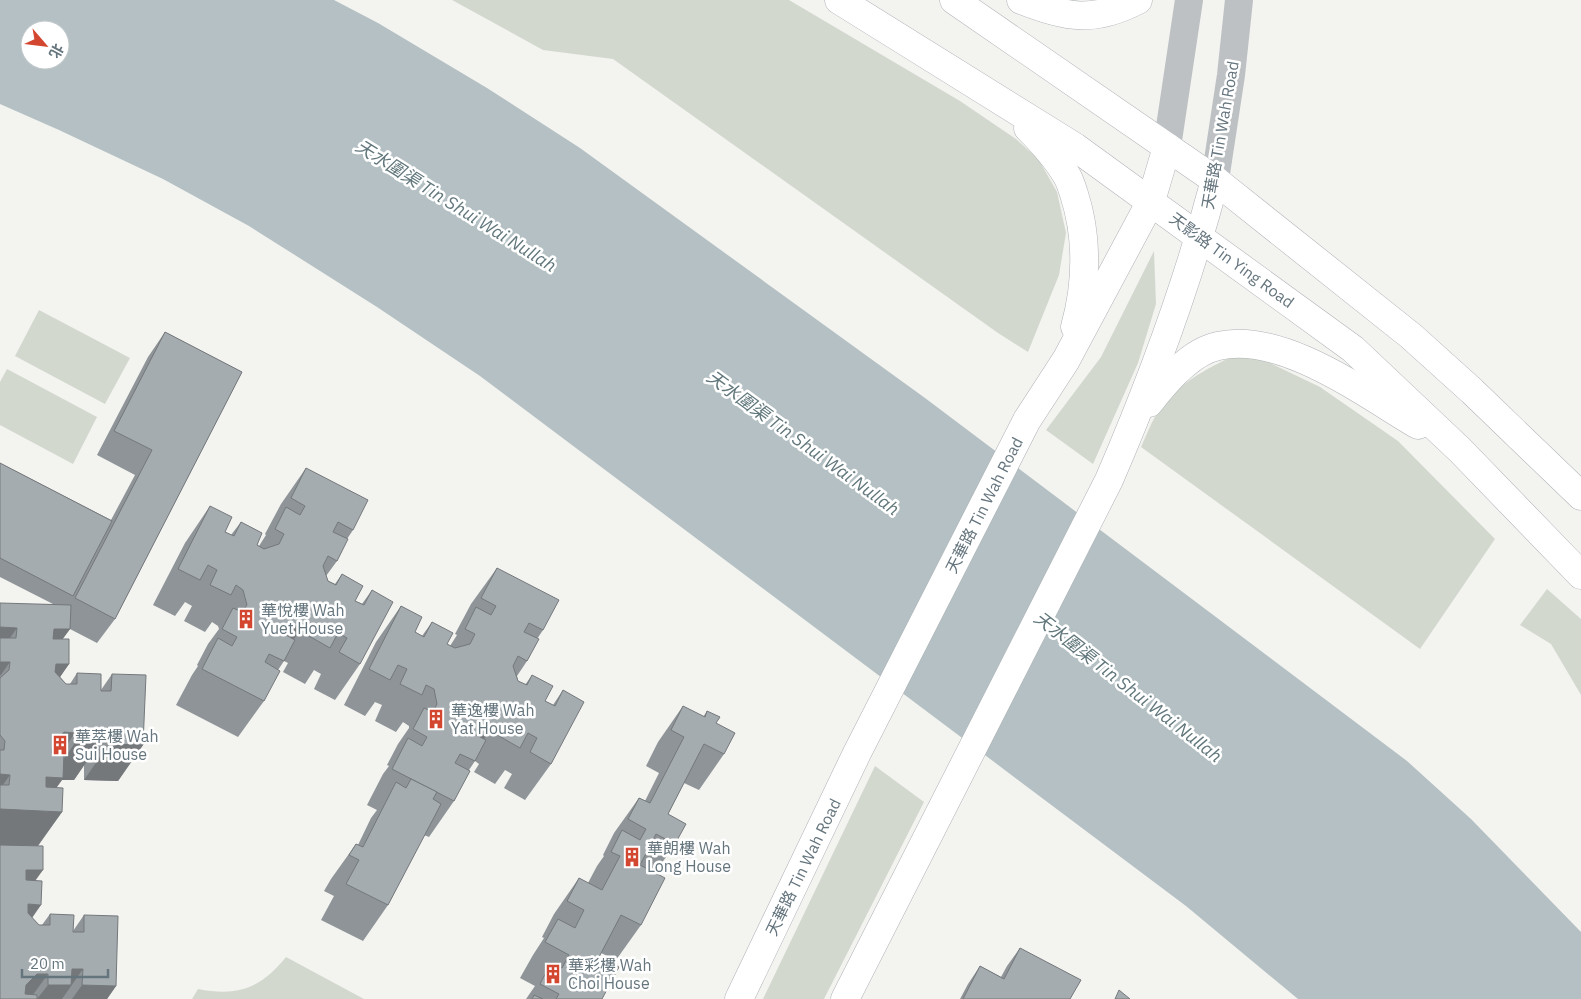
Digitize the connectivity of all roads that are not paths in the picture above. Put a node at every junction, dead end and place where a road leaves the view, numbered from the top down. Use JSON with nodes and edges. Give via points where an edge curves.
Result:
{"nodes":[{"id":1,"x":839,"y":0,"type":"edge"},
{"id":2,"x":954,"y":0,"type":"edge"},
{"id":3,"x":1021,"y":0,"type":"edge"},
{"id":4,"x":1138,"y":0,"type":"edge"},
{"id":5,"x":1189,"y":0,"type":"edge"},
{"id":6,"x":1239,"y":0,"type":"edge"},
{"id":7,"x":993,"y":96,"type":"junction"},
{"id":8,"x":1167,"y":147,"type":"junction"},
{"id":9,"x":1215,"y":180,"type":"junction"},
{"id":10,"x":1151,"y":201,"type":"junction"},
{"id":11,"x":1200,"y":236,"type":"junction"},
{"id":12,"x":1066,"y":360,"type":"junction"},
{"id":13,"x":1135,"y":420,"type":"junction"},
{"id":14,"x":1460,"y":450,"type":"junction"},
{"id":15,"x":1581,"y":496,"type":"edge"},
{"id":16,"x":1581,"y":575,"type":"edge"},
{"id":17,"x":739,"y":999,"type":"edge"},
{"id":18,"x":845,"y":999,"type":"edge"}],
"edges":[{"from":1,"to":7,"type":"main road","name":"天影路 Tin Ying Road"},
{"from":2,"to":8,"type":"main road"},
{"from":3,"to":4,"type":"main road","via":[[1064,14],[1084,16],[1123,8]]},
{"from":5,"to":8,"type":"street","name":"天華路 Tin Wah Road"},
{"from":6,"to":9,"type":"street","name":"天華路 Tin Wah Road"},
{"from":7,"to":10,"type":"main road","name":"天影路 Tin Ying Road","via":[[1076,147]]},
{"from":7,"to":12,"type":"main road","via":[[1049,149],[1068,178],[1079,209],[1085,266],[1079,312]]},
{"from":8,"to":9,"type":"main road"},
{"from":8,"to":10,"type":"main road","name":"天華路 Tin Wah Road"},
{"from":9,"to":11,"type":"main road","name":"天華路 Tin Wah Road"},
{"from":9,"to":15,"type":"main road","via":[[1411,336]]},
{"from":10,"to":11,"type":"main road","name":"天影路 Tin Ying Road"},
{"from":10,"to":12,"type":"main road","name":"天華路 Tin Wah Road"},
{"from":11,"to":13,"type":"main road","name":"天華路 Tin Wah Road"},
{"from":11,"to":14,"type":"main road","name":"天影路 Tin Ying Road","via":[[1353,349]]},
{"from":12,"to":17,"type":"main road","name":"天華路 Tin Wah Road","via":[[1027,420],[858,754]]},
{"from":13,"to":14,"type":"main road","via":[[1168,379],[1195,356],[1216,346],[1244,343],[1299,358],[1325,370]]},
{"from":13,"to":18,"type":"main road","name":"天華路 Tin Wah Road","via":[[1109,480]]},
{"from":14,"to":16,"type":"main road","name":"天影路 Tin Ying Road"}]}
